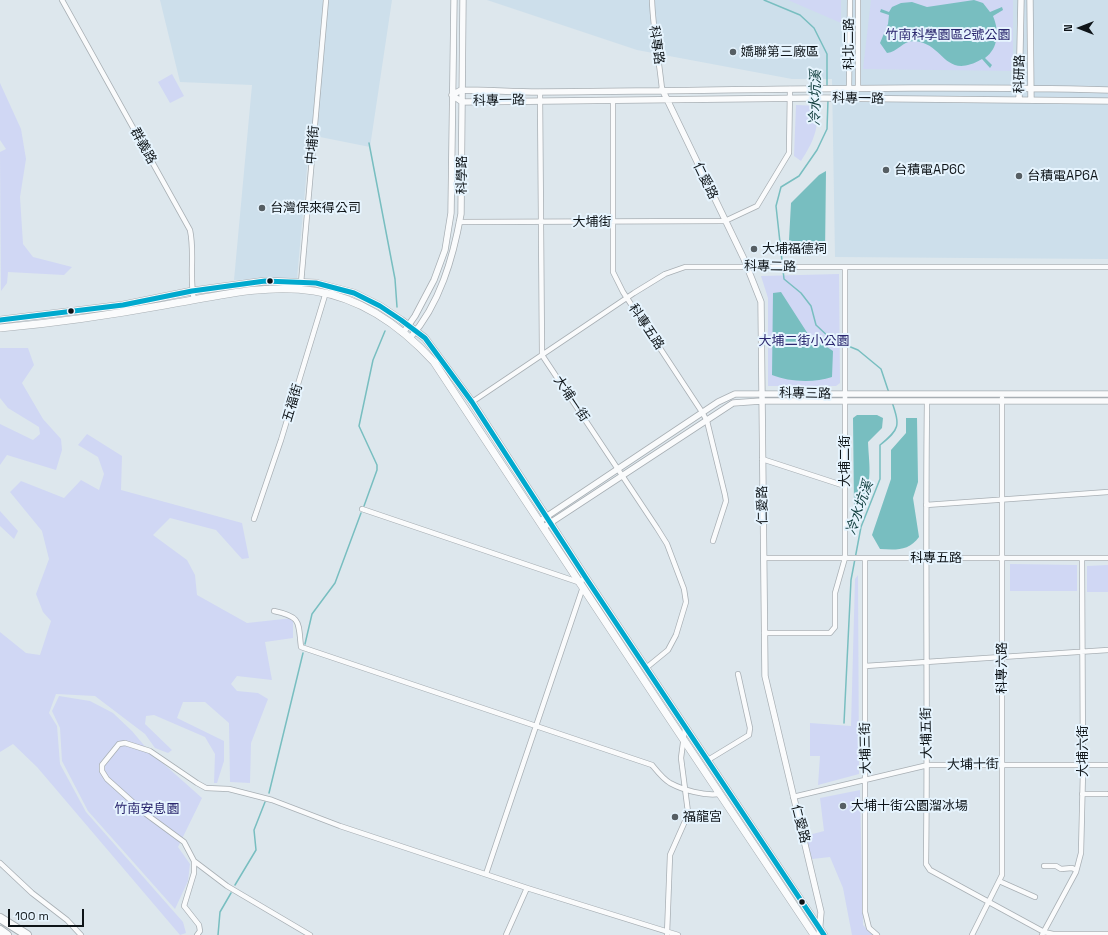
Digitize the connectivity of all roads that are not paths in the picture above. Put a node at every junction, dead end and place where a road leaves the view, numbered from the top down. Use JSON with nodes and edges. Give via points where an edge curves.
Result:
{"nodes":[{"id":1,"x":62,"y":0,"type":"edge"},
{"id":2,"x":326,"y":0,"type":"edge"},
{"id":3,"x":454,"y":0,"type":"edge"},
{"id":4,"x":462,"y":0,"type":"edge"},
{"id":5,"x":652,"y":0,"type":"edge"},
{"id":6,"x":850,"y":0,"type":"edge"},
{"id":7,"x":858,"y":0,"type":"edge"},
{"id":8,"x":1021,"y":0,"type":"edge"},
{"id":9,"x":1030,"y":0,"type":"edge"},
{"id":10,"x":858,"y":88,"type":"junction"},
{"id":11,"x":1019,"y":88,"type":"junction"},
{"id":12,"x":1031,"y":88,"type":"junction"},
{"id":13,"x":662,"y":89,"type":"junction"},
{"id":14,"x":790,"y":89,"type":"junction"},
{"id":15,"x":849,"y":89,"type":"junction"},
{"id":16,"x":462,"y":90,"type":"junction"},
{"id":17,"x":1108,"y":90,"type":"edge"},
{"id":18,"x":540,"y":92,"type":"junction"},
{"id":19,"x":452,"y":95,"type":"junction"},
{"id":20,"x":790,"y":99,"type":"junction"},
{"id":21,"x":849,"y":99,"type":"junction"},
{"id":22,"x":857,"y":99,"type":"junction"},
{"id":23,"x":666,"y":100,"type":"junction"},
{"id":24,"x":1020,"y":100,"type":"junction"},
{"id":25,"x":1031,"y":100,"type":"junction"},
{"id":26,"x":540,"y":101,"type":"junction"},
{"id":27,"x":613,"y":101,"type":"junction"},
{"id":28,"x":1108,"y":101,"type":"edge"},
{"id":29,"x":462,"y":102,"type":"junction"},
{"id":30,"x":725,"y":221,"type":"junction"},
{"id":31,"x":460,"y":222,"type":"junction"},
{"id":32,"x":540,"y":222,"type":"junction"},
{"id":33,"x":613,"y":222,"type":"junction"},
{"id":34,"x":845,"y":267,"type":"junction"},
{"id":35,"x":1108,"y":267,"type":"edge"},
{"id":36,"x":747,"y":268,"type":"junction"},
{"id":37,"x":302,"y":281,"type":"junction"},
{"id":38,"x":328,"y":286,"type":"junction"},
{"id":39,"x":300,"y":290,"type":"junction"},
{"id":40,"x":192,"y":291,"type":"junction"},
{"id":41,"x":326,"y":294,"type":"junction"},
{"id":42,"x":626,"y":298,"type":"junction"},
{"id":43,"x":194,"y":300,"type":"junction"},
{"id":44,"x":0,"y":320,"type":"edge"},
{"id":45,"x":408,"y":326,"type":"junction"},
{"id":46,"x":0,"y":328,"type":"edge"},
{"id":47,"x":416,"y":332,"type":"junction"},
{"id":48,"x":403,"y":333,"type":"junction"},
{"id":49,"x":410,"y":338,"type":"junction"},
{"id":50,"x":542,"y":355,"type":"junction"},
{"id":51,"x":761,"y":393,"type":"junction"},
{"id":52,"x":845,"y":394,"type":"junction"},
{"id":53,"x":1002,"y":394,"type":"junction"},
{"id":54,"x":1108,"y":394,"type":"edge"},
{"id":55,"x":1108,"y":400,"type":"edge"},
{"id":56,"x":761,"y":401,"type":"junction"},
{"id":57,"x":472,"y":402,"type":"junction"},
{"id":58,"x":845,"y":402,"type":"junction"},
{"id":59,"x":927,"y":402,"type":"junction"},
{"id":60,"x":1002,"y":402,"type":"junction"},
{"id":61,"x":702,"y":412,"type":"junction"},
{"id":62,"x":706,"y":420,"type":"junction"},
{"id":63,"x":762,"y":459,"type":"junction"},
{"id":64,"x":619,"y":469,"type":"junction"},
{"id":65,"x":623,"y":475,"type":"junction"},
{"id":66,"x":511,"y":479,"type":"junction"},
{"id":67,"x":525,"y":483,"type":"junction"},
{"id":68,"x":845,"y":486,"type":"junction"},
{"id":69,"x":1108,"y":492,"type":"edge"},
{"id":70,"x":1002,"y":498,"type":"junction"},
{"id":71,"x":926,"y":505,"type":"junction"},
{"id":72,"x":362,"y":509,"type":"dead end"},
{"id":73,"x":254,"y":519,"type":"dead end"},
{"id":74,"x":549,"y":520,"type":"junction"},
{"id":75,"x":542,"y":524,"type":"junction"},
{"id":76,"x":713,"y":541,"type":"dead end"},
{"id":77,"x":764,"y":558,"type":"junction"},
{"id":78,"x":847,"y":558,"type":"junction"},
{"id":79,"x":863,"y":558,"type":"junction"},
{"id":80,"x":926,"y":558,"type":"junction"},
{"id":81,"x":1002,"y":558,"type":"junction"},
{"id":82,"x":1082,"y":558,"type":"junction"},
{"id":83,"x":1108,"y":558,"type":"edge"},
{"id":84,"x":586,"y":578,"type":"junction"},
{"id":85,"x":580,"y":586,"type":"junction"},
{"id":86,"x":274,"y":611,"type":"dead end"},
{"id":87,"x":764,"y":633,"type":"junction"},
{"id":88,"x":1108,"y":650,"type":"edge"},
{"id":89,"x":1083,"y":651,"type":"junction"},
{"id":90,"x":1002,"y":658,"type":"junction"},
{"id":91,"x":926,"y":663,"type":"junction"},
{"id":92,"x":865,"y":666,"type":"junction"},
{"id":93,"x":646,"y":668,"type":"junction"},
{"id":94,"x":738,"y":674,"type":"dead end"},
{"id":95,"x":536,"y":726,"type":"junction"},
{"id":96,"x":685,"y":726,"type":"junction"},
{"id":97,"x":684,"y":740,"type":"junction"},
{"id":98,"x":708,"y":760,"type":"junction"},
{"id":99,"x":1001,"y":764,"type":"junction"},
{"id":100,"x":928,"y":765,"type":"junction"},
{"id":101,"x":1083,"y":765,"type":"junction"},
{"id":102,"x":1108,"y":765,"type":"edge"},
{"id":103,"x":866,"y":780,"type":"junction"},
{"id":104,"x":686,"y":789,"type":"junction"},
{"id":105,"x":719,"y":794,"type":"junction"},
{"id":106,"x":1082,"y":794,"type":"junction"},
{"id":107,"x":1107,"y":794,"type":"dead end"},
{"id":108,"x":793,"y":798,"type":"junction"},
{"id":109,"x":194,"y":861,"type":"junction"},
{"id":110,"x":0,"y":863,"type":"edge"},
{"id":111,"x":1044,"y":866,"type":"dead end"},
{"id":112,"x":1076,"y":870,"type":"junction"},
{"id":113,"x":486,"y":874,"type":"junction"},
{"id":114,"x":1000,"y":881,"type":"junction"},
{"id":115,"x":527,"y":888,"type":"junction"},
{"id":116,"x":1035,"y":897,"type":"dead end"},
{"id":117,"x":988,"y":902,"type":"junction"},
{"id":118,"x":0,"y":918,"type":"edge"},
{"id":119,"x":0,"y":930,"type":"edge"},
{"id":120,"x":821,"y":933,"type":"edge"},
{"id":121,"x":667,"y":934,"type":"edge"},
{"id":122,"x":1043,"y":934,"type":"edge"},
{"id":123,"x":1108,"y":934,"type":"edge"},
{"id":124,"x":8,"y":935,"type":"edge"},
{"id":125,"x":26,"y":935,"type":"edge"},
{"id":126,"x":81,"y":935,"type":"edge"},
{"id":127,"x":197,"y":935,"type":"edge"},
{"id":128,"x":310,"y":935,"type":"edge"},
{"id":129,"x":506,"y":935,"type":"edge"},
{"id":130,"x":678,"y":935,"type":"edge"},
{"id":131,"x":814,"y":935,"type":"edge"},
{"id":132,"x":877,"y":935,"type":"edge"},
{"id":133,"x":972,"y":935,"type":"edge"}],
"edges":[{"from":1,"to":40,"type":"street","name":"群義路","via":[[190,230],[193,246]]},
{"from":2,"to":37,"type":"street","name":"中埔街"},
{"from":3,"to":19,"type":"street","name":"科學路"},
{"from":4,"to":16,"type":"street","name":"科學路"},
{"from":5,"to":13,"type":"street","name":"科專路"},
{"from":6,"to":15,"type":"street","name":"科北二路"},
{"from":7,"to":10,"type":"street","name":"科北二路"},
{"from":8,"to":11,"type":"street","name":"科研路"},
{"from":9,"to":12,"type":"street","name":"科研路"},
{"from":10,"to":11,"type":"street","name":"科專一路"},
{"from":10,"to":15,"type":"street","name":"科專一路"},
{"from":10,"to":22,"type":"street"},
{"from":11,"to":12,"type":"street","name":"科專一路"},
{"from":11,"to":24,"type":"street","name":"科研路"},
{"from":12,"to":17,"type":"street","name":"科專一路"},
{"from":12,"to":25,"type":"street","name":"科研路"},
{"from":13,"to":14,"type":"street","name":"科專一路"},
{"from":13,"to":18,"type":"street","name":"科專一路"},
{"from":13,"to":23,"type":"street","name":"仁愛路"},
{"from":14,"to":15,"type":"street","name":"科專一路"},
{"from":14,"to":20,"type":"street"},
{"from":15,"to":21,"type":"street"},
{"from":16,"to":18,"type":"street","name":"科專一路"},
{"from":16,"to":19,"type":"street","name":"科專一路"},
{"from":16,"to":29,"type":"street","name":"科學路"},
{"from":18,"to":26,"type":"street"},
{"from":19,"to":29,"type":"street","name":"科專一路"},
{"from":19,"to":45,"type":"street","name":"科學路","via":[[453,199],[445,250],[434,280]]},
{"from":20,"to":21,"type":"street","name":"科專一路"},
{"from":20,"to":23,"type":"street","name":"科專一路"},
{"from":20,"to":30,"type":"street","via":[[789,153],[757,206]]},
{"from":21,"to":22,"type":"street","name":"科專一路"},
{"from":22,"to":24,"type":"street","name":"科專一路"},
{"from":23,"to":27,"type":"street","name":"科專一路"},
{"from":23,"to":30,"type":"street","name":"仁愛路"},
{"from":24,"to":25,"type":"street","name":"科專一路"},
{"from":25,"to":28,"type":"street","name":"科專一路"},
{"from":26,"to":27,"type":"street","name":"科專一路"},
{"from":26,"to":29,"type":"street","name":"科專一路"},
{"from":26,"to":32,"type":"street"},
{"from":27,"to":33,"type":"street","name":"科專五路"},
{"from":29,"to":31,"type":"street","name":"科學路"},
{"from":30,"to":33,"type":"street","name":"大埔街"},
{"from":30,"to":36,"type":"street","name":"仁愛路"},
{"from":31,"to":32,"type":"street","name":"大埔街"},
{"from":31,"to":47,"type":"street","name":"科學路","via":[[439,293]]},
{"from":32,"to":33,"type":"street","name":"大埔街"},
{"from":32,"to":50,"type":"street"},
{"from":33,"to":42,"type":"street","name":"科專五路","via":[[613,272]]},
{"from":34,"to":35,"type":"street","name":"科專二路"},
{"from":34,"to":36,"type":"street","name":"科專二路"},
{"from":34,"to":52,"type":"street","name":"大埔二街"},
{"from":36,"to":42,"type":"street","name":"科專二路","via":[[685,267],[665,274]]},
{"from":36,"to":51,"type":"street","name":"仁愛路","via":[[761,302]]},
{"from":37,"to":38,"type":"main road"},
{"from":37,"to":39,"type":"street","name":"中埔街"},
{"from":37,"to":40,"type":"main road","via":[[265,281]]},
{"from":38,"to":41,"type":"street","name":"五福街"},
{"from":38,"to":45,"type":"main road","via":[[354,293],[380,306]]},
{"from":39,"to":41,"type":"main road"},
{"from":39,"to":43,"type":"main road","via":[[266,289]]},
{"from":40,"to":43,"type":"street","name":"群義路"},
{"from":40,"to":44,"type":"main road","via":[[122,305]]},
{"from":41,"to":48,"type":"main road","via":[[353,302],[376,313]]},
{"from":41,"to":73,"type":"street","name":"五福街"},
{"from":42,"to":50,"type":"street","name":"科專二路"},
{"from":42,"to":61,"type":"street","name":"科專五路"},
{"from":43,"to":46,"type":"main road","via":[[58,322]]},
{"from":45,"to":47,"type":"main road"},
{"from":45,"to":48,"type":"street","name":"科學路"},
{"from":47,"to":49,"type":"street","name":"科學路"},
{"from":47,"to":57,"type":"main road","via":[[425,338]]},
{"from":48,"to":49,"type":"main road"},
{"from":49,"to":66,"type":"main road","via":[[434,362]]},
{"from":50,"to":57,"type":"street","name":"科專二路"},
{"from":50,"to":64,"type":"street","name":"大埔一街"},
{"from":51,"to":52,"type":"street","name":"科專三路"},
{"from":51,"to":56,"type":"street","name":"仁愛路"},
{"from":51,"to":61,"type":"street","name":"科專三路","via":[[735,394]]},
{"from":52,"to":53,"type":"street","name":"科專三路"},
{"from":52,"to":58,"type":"street","name":"大埔二街"},
{"from":53,"to":54,"type":"street","name":"科專三路"},
{"from":53,"to":60,"type":"street","name":"科專六路"},
{"from":55,"to":60,"type":"street","name":"科專三路"},
{"from":56,"to":58,"type":"street","name":"科專三路"},
{"from":56,"to":62,"type":"street","name":"科專三路","via":[[733,403]]},
{"from":56,"to":63,"type":"street","name":"仁愛路"},
{"from":57,"to":67,"type":"main road"},
{"from":58,"to":59,"type":"street","name":"科專三路"},
{"from":58,"to":68,"type":"street","name":"大埔二街"},
{"from":59,"to":60,"type":"street","name":"科專三路"},
{"from":59,"to":71,"type":"street","name":"大埔五街"},
{"from":60,"to":70,"type":"street","name":"科專六路"},
{"from":61,"to":62,"type":"street","name":"科專五路"},
{"from":61,"to":64,"type":"street","name":"科專三路"},
{"from":62,"to":65,"type":"street","name":"科專三路"},
{"from":62,"to":76,"type":"street","name":"科專五路","via":[[726,501]]},
{"from":63,"to":68,"type":"street"},
{"from":63,"to":77,"type":"street","name":"仁愛路"},
{"from":64,"to":65,"type":"street","name":"大埔一街"},
{"from":64,"to":74,"type":"street","name":"科專三路"},
{"from":65,"to":74,"type":"street","name":"科專三路"},
{"from":65,"to":93,"type":"street","name":"大埔一街","via":[[667,544],[684,589],[686,602],[676,635],[668,650]]},
{"from":66,"to":67,"type":"street"},
{"from":66,"to":75,"type":"main road"},
{"from":67,"to":74,"type":"main road"},
{"from":68,"to":78,"type":"street","name":"大埔二街"},
{"from":69,"to":70,"type":"street"},
{"from":70,"to":71,"type":"street"},
{"from":70,"to":81,"type":"street","name":"科專六路"},
{"from":71,"to":80,"type":"street","name":"大埔五街"},
{"from":72,"to":85,"type":"street"},
{"from":74,"to":75,"type":"street","name":"科專三路"},
{"from":74,"to":84,"type":"main road"},
{"from":75,"to":85,"type":"main road"},
{"from":77,"to":78,"type":"street","name":"科專五路"},
{"from":77,"to":87,"type":"street","name":"仁愛路"},
{"from":78,"to":79,"type":"street","name":"科專五路"},
{"from":78,"to":87,"type":"street","name":"大埔二街","via":[[835,593],[835,627],[830,633]]},
{"from":79,"to":80,"type":"street","name":"科專五路"},
{"from":79,"to":92,"type":"street","name":"大埔三街"},
{"from":80,"to":81,"type":"street","name":"科專五路"},
{"from":80,"to":91,"type":"street","name":"大埔五街"},
{"from":81,"to":82,"type":"street","name":"科專五路"},
{"from":81,"to":90,"type":"street","name":"科專六路"},
{"from":82,"to":83,"type":"street","name":"科專五路"},
{"from":82,"to":89,"type":"street","name":"大埔六街"},
{"from":84,"to":85,"type":"street"},
{"from":84,"to":85,"type":"street"},
{"from":84,"to":93,"type":"main road"},
{"from":85,"to":95,"type":"street"},
{"from":85,"to":97,"type":"main road"},
{"from":86,"to":95,"type":"street","via":[[290,614],[298,621],[301,647]]},
{"from":87,"to":108,"type":"street","name":"仁愛路","via":[[765,676]]},
{"from":88,"to":89,"type":"street"},
{"from":89,"to":90,"type":"street"},
{"from":89,"to":101,"type":"street","name":"大埔六街"},
{"from":90,"to":91,"type":"street"},
{"from":90,"to":99,"type":"street","name":"科專六路"},
{"from":91,"to":92,"type":"street"},
{"from":91,"to":100,"type":"street","name":"大埔五街"},
{"from":92,"to":103,"type":"street","name":"大埔三街"},
{"from":93,"to":96,"type":"main road"},
{"from":94,"to":98,"type":"street","via":[[750,728],[749,734]]},
{"from":95,"to":104,"type":"street","via":[[652,765],[670,783]]},
{"from":95,"to":113,"type":"street"},
{"from":96,"to":97,"type":"street"},
{"from":96,"to":98,"type":"main road"},
{"from":97,"to":104,"type":"street","via":[[681,758]]},
{"from":97,"to":105,"type":"main road"},
{"from":98,"to":120,"type":"main road"},
{"from":99,"to":100,"type":"street","name":"大埔十街"},
{"from":99,"to":101,"type":"street","name":"大埔十街"},
{"from":99,"to":114,"type":"street","name":"科專六路"},
{"from":100,"to":103,"type":"street","name":"大埔十街"},
{"from":100,"to":117,"type":"street","name":"大埔五街","via":[[926,864],[930,870]]},
{"from":101,"to":102,"type":"street","name":"大埔十街"},
{"from":101,"to":106,"type":"street","name":"大埔六街"},
{"from":103,"to":108,"type":"street","name":"大埔十街"},
{"from":103,"to":132,"type":"street","name":"大埔三街","via":[[865,912],[869,928]]},
{"from":104,"to":105,"type":"street","via":[[712,795]]},
{"from":104,"to":121,"type":"street","via":[[686,820],[668,864]]},
{"from":105,"to":131,"type":"main road"},
{"from":106,"to":107,"type":"street"},
{"from":106,"to":112,"type":"street","name":"大埔六街","via":[[1081,853]]},
{"from":108,"to":120,"type":"street","name":"仁愛路","via":[[821,912]]},
{"from":109,"to":113,"type":"street","via":[[184,842],[146,814],[105,775],[102,765],[119,744],[124,743],[150,751],[206,788],[229,789],[272,800],[340,826]]},
{"from":109,"to":127,"type":"street","via":[[194,873],[184,906],[199,924],[200,931]]},
{"from":109,"to":128,"type":"street","via":[[227,886]]},
{"from":110,"to":126,"type":"street"},
{"from":111,"to":112,"type":"street"},
{"from":112,"to":122,"type":"street","name":"大埔六街"},
{"from":113,"to":115,"type":"street"},
{"from":114,"to":116,"type":"street"},
{"from":114,"to":117,"type":"street","name":"科專六路"},
{"from":115,"to":121,"type":"street"},
{"from":115,"to":129,"type":"street"},
{"from":117,"to":122,"type":"street","name":"大埔五街"},
{"from":117,"to":133,"type":"street","name":"科專六路"},
{"from":118,"to":125,"type":"highway"},
{"from":119,"to":124,"type":"highway"},
{"from":121,"to":130,"type":"street"},
{"from":122,"to":123,"type":"street","name":"大埔五街"}]}
